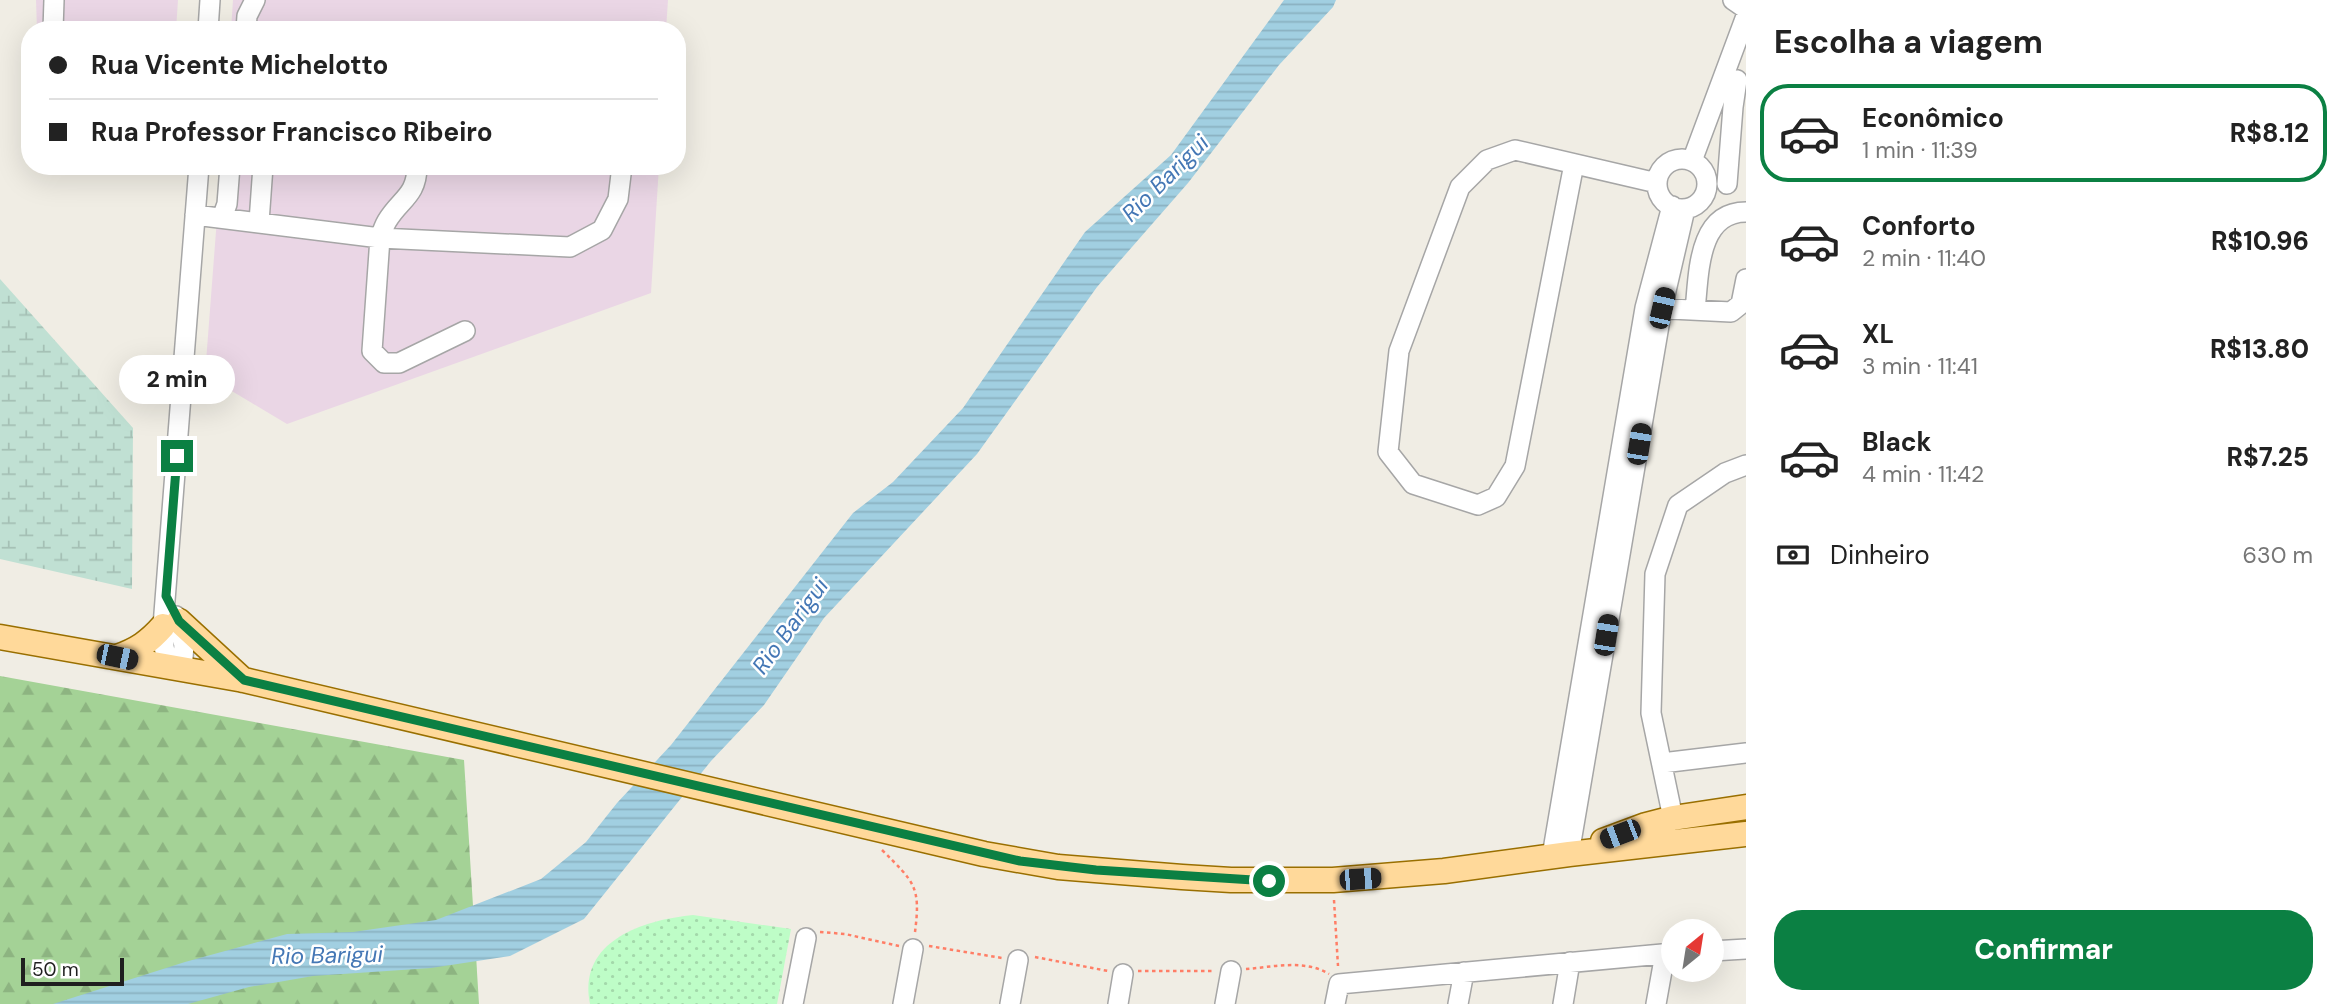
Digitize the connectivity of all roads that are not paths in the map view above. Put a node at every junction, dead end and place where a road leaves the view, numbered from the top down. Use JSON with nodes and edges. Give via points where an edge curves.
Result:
{"nodes":[{"id":1,"x":54,"y":0,"type":"edge"},
{"id":2,"x":211,"y":0,"type":"edge"},
{"id":3,"x":255,"y":0,"type":"edge"},
{"id":4,"x":1733,"y":0,"type":"edge"},
{"id":5,"x":1746,"y":9,"type":"edge"},
{"id":6,"x":1746,"y":16,"type":"edge"},
{"id":7,"x":54,"y":21,"type":"edge"},
{"id":8,"x":209,"y":21,"type":"edge"},
{"id":9,"x":247,"y":21,"type":"edge"},
{"id":10,"x":1735,"y":80,"type":"edge"},
{"id":11,"x":1731,"y":107,"type":"edge"},
{"id":12,"x":1692,"y":161,"type":"junction"},
{"id":13,"x":1574,"y":164,"type":"junction"},
{"id":14,"x":198,"y":175,"type":"edge"},
{"id":15,"x":229,"y":175,"type":"edge"},
{"id":16,"x":262,"y":175,"type":"edge"},
{"id":17,"x":417,"y":175,"type":"edge"},
{"id":18,"x":620,"y":175,"type":"edge"},
{"id":19,"x":1657,"y":183,"type":"junction"},
{"id":20,"x":1727,"y":184,"type":"dead end"},
{"id":21,"x":1679,"y":207,"type":"junction"},
{"id":22,"x":1746,"y":212,"type":"edge"},
{"id":23,"x":195,"y":215,"type":"junction"},
{"id":24,"x":222,"y":218,"type":"junction"},
{"id":25,"x":259,"y":222,"type":"junction"},
{"id":26,"x":380,"y":238,"type":"junction"},
{"id":27,"x":1746,"y":279,"type":"edge"},
{"id":28,"x":1654,"y":308,"type":"junction"},
{"id":29,"x":1695,"y":310,"type":"junction"},
{"id":30,"x":465,"y":331,"type":"dead end"},
{"id":31,"x":1746,"y":465,"type":"edge"},
{"id":32,"x":171,"y":623,"type":"junction"},
{"id":33,"x":0,"y":638,"type":"edge"},
{"id":34,"x":117,"y":657,"type":"junction"},
{"id":35,"x":176,"y":669,"type":"junction"},
{"id":36,"x":244,"y":680,"type":"junction"},
{"id":37,"x":1746,"y":753,"type":"edge"},
{"id":38,"x":1662,"y":763,"type":"junction"},
{"id":39,"x":1746,"y":807,"type":"edge"},
{"id":40,"x":1673,"y":818,"type":"junction"},
{"id":41,"x":1746,"y":834,"type":"edge"},
{"id":42,"x":1560,"y":855,"type":"junction"},
{"id":43,"x":806,"y":938,"type":"road end"},
{"id":44,"x":912,"y":949,"type":"road end"},
{"id":45,"x":1746,"y":949,"type":"edge"},
{"id":46,"x":1724,"y":950,"type":"edge"},
{"id":47,"x":1661,"y":954,"type":"edge"},
{"id":48,"x":1018,"y":960,"type":"road end"},
{"id":49,"x":1570,"y":962,"type":"junction"},
{"id":50,"x":1231,"y":971,"type":"road end"},
{"id":51,"x":1464,"y":972,"type":"junction"},
{"id":52,"x":1124,"y":974,"type":"road end"},
{"id":53,"x":1662,"y":982,"type":"edge"},
{"id":54,"x":793,"y":1004,"type":"edge"},
{"id":55,"x":903,"y":1004,"type":"edge"},
{"id":56,"x":1010,"y":1004,"type":"edge"},
{"id":57,"x":1118,"y":1004,"type":"edge"},
{"id":58,"x":1225,"y":1004,"type":"edge"},
{"id":59,"x":1335,"y":1004,"type":"edge"},
{"id":60,"x":1458,"y":1004,"type":"edge"},
{"id":61,"x":1563,"y":1004,"type":"edge"},
{"id":62,"x":1656,"y":1004,"type":"edge"}],
"edges":[{"from":1,"to":7,"type":"street"},
{"from":2,"to":8,"type":"street"},
{"from":3,"to":9,"type":"street"},
{"from":4,"to":5,"type":"street"},
{"from":6,"to":10,"type":"street"},
{"from":10,"to":11,"type":"street"},
{"from":11,"to":12,"type":"street"},
{"from":11,"to":20,"type":"street"},
{"from":12,"to":19,"type":"street","via":[[1669,162]]},
{"from":12,"to":21,"type":"street","via":[[1704,172],[1707,188],[1700,202]]},
{"from":13,"to":13,"type":"street","via":[[1515,150],[1487,160],[1460,187],[1399,351],[1388,452],[1413,484],[1478,505],[1496,497],[1515,466]]},
{"from":13,"to":19,"type":"street"},
{"from":14,"to":23,"type":"street"},
{"from":15,"to":24,"type":"street"},
{"from":16,"to":25,"type":"street"},
{"from":17,"to":26,"type":"street","via":[[417,182],[386,221]]},
{"from":18,"to":26,"type":"street","via":[[618,199],[602,230],[569,247]]},
{"from":19,"to":21,"type":"street","via":[[1662,199]]},
{"from":21,"to":28,"type":"street"},
{"from":22,"to":29,"type":"street","via":[[1722,218],[1709,233]]},
{"from":23,"to":24,"type":"street"},
{"from":23,"to":32,"type":"street","via":[[166,596]]},
{"from":24,"to":25,"type":"street"},
{"from":25,"to":26,"type":"street"},
{"from":26,"to":30,"type":"street","via":[[372,351],[384,363],[399,363]]},
{"from":27,"to":29,"type":"street","via":[[1741,304],[1731,312]]},
{"from":28,"to":29,"type":"street"},
{"from":28,"to":42,"type":"street"},
{"from":31,"to":38,"type":"street","via":[[1725,472],[1678,505],[1655,574],[1651,713]]},
{"from":32,"to":34,"type":"main road","via":[[135,651]]},
{"from":32,"to":35,"type":"street","via":[[164,647]]},
{"from":32,"to":36,"type":"main road"},
{"from":33,"to":34,"type":"main road"},
{"from":34,"to":35,"type":"main road"},
{"from":35,"to":36,"type":"main road"},
{"from":36,"to":42,"type":"main road","via":[[985,854],[1058,867],[1231,880],[1333,880]]},
{"from":37,"to":38,"type":"street"},
{"from":38,"to":40,"type":"street"},
{"from":39,"to":40,"type":"main road"},
{"from":40,"to":42,"type":"main road"},
{"from":41,"to":42,"type":"main road"},
{"from":43,"to":54,"type":"street"},
{"from":44,"to":55,"type":"street"},
{"from":45,"to":46,"type":"street"},
{"from":47,"to":49,"type":"street"},
{"from":48,"to":56,"type":"street"},
{"from":49,"to":51,"type":"street"},
{"from":49,"to":61,"type":"street"},
{"from":50,"to":58,"type":"street"},
{"from":51,"to":59,"type":"street","via":[[1339,984]]},
{"from":51,"to":60,"type":"street"},
{"from":52,"to":57,"type":"street"},
{"from":53,"to":62,"type":"street"}]}
